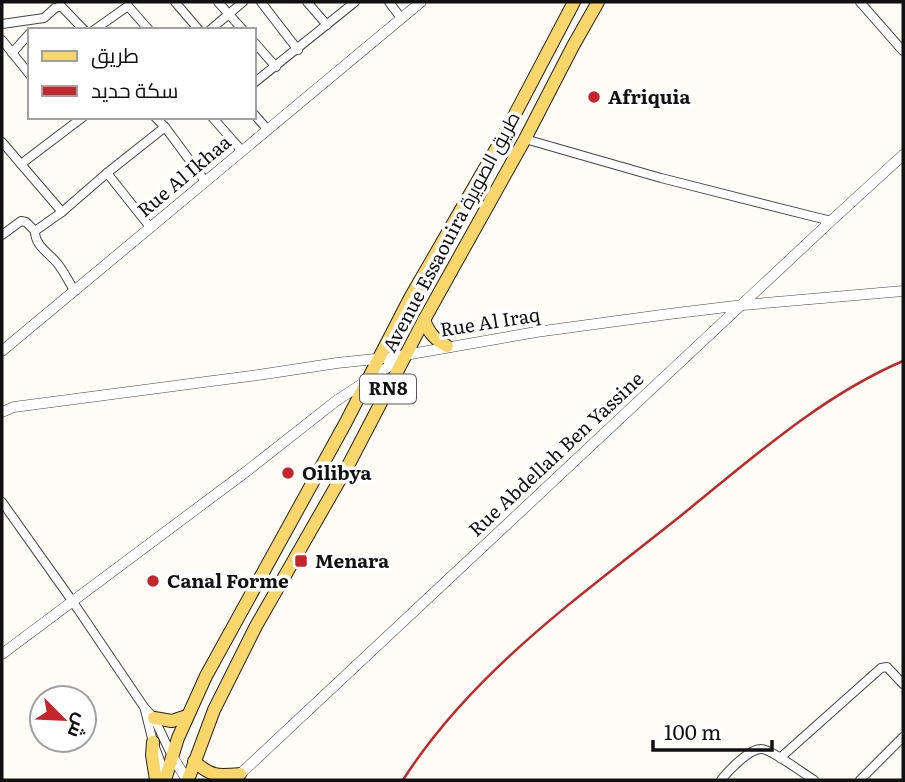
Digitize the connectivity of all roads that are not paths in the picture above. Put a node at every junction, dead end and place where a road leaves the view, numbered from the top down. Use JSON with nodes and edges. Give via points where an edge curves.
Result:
{"nodes":[{"id":1,"x":175,"y":2,"type":"edge"},
{"id":2,"x":218,"y":2,"type":"edge"},
{"id":3,"x":243,"y":2,"type":"edge"},
{"id":4,"x":261,"y":2,"type":"edge"},
{"id":5,"x":307,"y":2,"type":"edge"},
{"id":6,"x":389,"y":2,"type":"edge"},
{"id":7,"x":421,"y":2,"type":"edge"},
{"id":8,"x":574,"y":2,"type":"edge"},
{"id":9,"x":598,"y":2,"type":"edge"},
{"id":10,"x":860,"y":2,"type":"edge"},
{"id":11,"x":351,"y":3,"type":"edge"},
{"id":12,"x":128,"y":4,"type":"edge"},
{"id":13,"x":229,"y":14,"type":"junction"},
{"id":14,"x":44,"y":18,"type":"junction"},
{"id":15,"x":401,"y":18,"type":"junction"},
{"id":16,"x":2,"y":24,"type":"edge"},
{"id":17,"x":327,"y":25,"type":"junction"},
{"id":18,"x":35,"y":28,"type":"edge"},
{"id":19,"x":82,"y":28,"type":"edge"},
{"id":20,"x":97,"y":28,"type":"edge"},
{"id":21,"x":147,"y":28,"type":"edge"},
{"id":22,"x":197,"y":28,"type":"edge"},
{"id":23,"x":212,"y":28,"type":"edge"},
{"id":24,"x":241,"y":28,"type":"edge"},
{"id":25,"x":28,"y":35,"type":"edge"},
{"id":26,"x":2,"y":40,"type":"edge"},
{"id":27,"x":256,"y":43,"type":"edge"},
{"id":28,"x":298,"y":50,"type":"junction"},
{"id":29,"x":903,"y":51,"type":"edge"},
{"id":30,"x":12,"y":53,"type":"junction"},
{"id":31,"x":276,"y":67,"type":"junction"},
{"id":32,"x":28,"y":73,"type":"edge"},
{"id":33,"x":256,"y":82,"type":"edge"},
{"id":34,"x":256,"y":116,"type":"edge"},
{"id":35,"x":68,"y":119,"type":"edge"},
{"id":36,"x":80,"y":119,"type":"edge"},
{"id":37,"x":157,"y":119,"type":"edge"},
{"id":38,"x":214,"y":119,"type":"edge"},
{"id":39,"x":73,"y":125,"type":"junction"},
{"id":40,"x":165,"y":127,"type":"junction"},
{"id":41,"x":267,"y":129,"type":"junction"},
{"id":42,"x":525,"y":139,"type":"junction"},
{"id":43,"x":2,"y":142,"type":"edge"},
{"id":44,"x":242,"y":151,"type":"junction"},
{"id":45,"x":903,"y":155,"type":"edge"},
{"id":46,"x":21,"y":164,"type":"junction"},
{"id":47,"x":107,"y":173,"type":"junction"},
{"id":48,"x":205,"y":181,"type":"junction"},
{"id":49,"x":62,"y":212,"type":"junction"},
{"id":50,"x":831,"y":221,"type":"junction"},
{"id":51,"x":150,"y":227,"type":"junction"},
{"id":52,"x":35,"y":231,"type":"junction"},
{"id":53,"x":2,"y":235,"type":"edge"},
{"id":54,"x":75,"y":291,"type":"junction"},
{"id":55,"x":903,"y":291,"type":"edge"},
{"id":56,"x":743,"y":304,"type":"junction"},
{"id":57,"x":424,"y":320,"type":"junction"},
{"id":58,"x":447,"y":346,"type":"junction"},
{"id":59,"x":2,"y":351,"type":"edge"},
{"id":60,"x":407,"y":355,"type":"junction"},
{"id":61,"x":380,"y":358,"type":"junction"},
{"id":62,"x":369,"y":379,"type":"junction"},
{"id":63,"x":2,"y":412,"type":"edge"},
{"id":64,"x":2,"y":502,"type":"edge"},
{"id":65,"x":73,"y":601,"type":"junction"},
{"id":66,"x":2,"y":654,"type":"edge"},
{"id":67,"x":903,"y":684,"type":"edge"},
{"id":68,"x":144,"y":707,"type":"junction"},
{"id":69,"x":187,"y":716,"type":"junction"},
{"id":70,"x":154,"y":718,"type":"junction"},
{"id":71,"x":903,"y":737,"type":"edge"},
{"id":72,"x":153,"y":742,"type":"joint"},
{"id":73,"x":172,"y":756,"type":"junction"},
{"id":74,"x":780,"y":758,"type":"junction"},
{"id":75,"x":194,"y":761,"type":"junction"},
{"id":76,"x":236,"y":777,"type":"edge"},
{"id":77,"x":164,"y":779,"type":"edge"},
{"id":78,"x":187,"y":780,"type":"edge"},
{"id":79,"x":722,"y":780,"type":"edge"},
{"id":80,"x":814,"y":780,"type":"edge"},
{"id":81,"x":862,"y":780,"type":"edge"}],
"edges":[{"from":1,"to":22,"type":"street"},
{"from":2,"to":13,"type":"street"},
{"from":3,"to":13,"type":"street"},
{"from":4,"to":28,"type":"street"},
{"from":5,"to":17,"type":"street"},
{"from":6,"to":15,"type":"street"},
{"from":7,"to":15,"type":"street","name":"Rue Al Ikhaa"},
{"from":8,"to":61,"type":"main road","name":"Avenue Essaouira طريق الصويرة","number":"RN8"},
{"from":9,"to":42,"type":"main road","name":"Avenue Essaouira طريق الصويرة","number":"RN8"},
{"from":10,"to":29,"type":"street"},
{"from":11,"to":17,"type":"street"},
{"from":12,"to":20,"type":"street"},
{"from":12,"to":21,"type":"street"},
{"from":13,"to":23,"type":"street"},
{"from":13,"to":24,"type":"street"},
{"from":14,"to":16,"type":"street"},
{"from":14,"to":18,"type":"street"},
{"from":14,"to":19,"type":"street","via":[[61,6]]},
{"from":15,"to":41,"type":"street","name":"Rue Al Ikhaa"},
{"from":17,"to":28,"type":"street"},
{"from":25,"to":30,"type":"street"},
{"from":26,"to":30,"type":"street"},
{"from":27,"to":31,"type":"street"},
{"from":28,"to":31,"type":"street"},
{"from":30,"to":32,"type":"street"},
{"from":31,"to":33,"type":"street"},
{"from":34,"to":41,"type":"street"},
{"from":35,"to":39,"type":"street"},
{"from":36,"to":39,"type":"street"},
{"from":37,"to":40,"type":"street"},
{"from":38,"to":44,"type":"street"},
{"from":39,"to":46,"type":"street"},
{"from":40,"to":47,"type":"street"},
{"from":40,"to":48,"type":"street"},
{"from":41,"to":44,"type":"street","name":"Rue Al Ikhaa"},
{"from":42,"to":50,"type":"street"},
{"from":42,"to":57,"type":"main road","name":"Avenue Essaouira طريق الصويرة","number":"RN8"},
{"from":43,"to":46,"type":"street"},
{"from":44,"to":48,"type":"street","name":"Rue Al Ikhaa"},
{"from":45,"to":50,"type":"street","name":"Rue Abdellah Ben Yassine"},
{"from":46,"to":49,"type":"street"},
{"from":47,"to":49,"type":"street"},
{"from":47,"to":51,"type":"street"},
{"from":48,"to":51,"type":"street","name":"Rue Al Ikhaa"},
{"from":49,"to":52,"type":"street"},
{"from":50,"to":56,"type":"street","name":"Rue Abdellah Ben Yassine"},
{"from":51,"to":54,"type":"street","name":"Rue Al Ikhaa"},
{"from":52,"to":53,"type":"street","via":[[21,221]]},
{"from":52,"to":54,"type":"street","via":[[35,239],[60,265]]},
{"from":54,"to":59,"type":"street","name":"Rue Al Ikhaa"},
{"from":55,"to":56,"type":"street","name":"Rue Al Iraq"},
{"from":56,"to":58,"type":"street","name":"Rue Al Iraq"},
{"from":56,"to":76,"type":"street","name":"Rue Abdellah Ben Yassine"},
{"from":57,"to":58,"type":"main road","via":[[433,337]]},
{"from":57,"to":60,"type":"main road","name":"Avenue Essaouira طريق الصويرة","number":"RN8"},
{"from":58,"to":60,"type":"street","name":"Rue Al Iraq"},
{"from":60,"to":61,"type":"street","name":"Rue Al Iraq"},
{"from":60,"to":62,"type":"street"},
{"from":60,"to":75,"type":"main road","name":"Avenue Essaouira طريق الصويرة","number":"RN8","via":[[256,626]]},
{"from":61,"to":62,"type":"main road","name":"Avenue Essaouira طريق الصويرة","number":"RN8"},
{"from":61,"to":63,"type":"street","name":"Rue Al Iraq"},
{"from":62,"to":65,"type":"street"},
{"from":62,"to":69,"type":"main road","name":"Avenue Essaouira طريق الصويرة","number":"RN8"},
{"from":64,"to":65,"type":"street"},
{"from":65,"to":66,"type":"street"},
{"from":65,"to":68,"type":"street"},
{"from":67,"to":74,"type":"street","via":[[887,667],[881,668]]},
{"from":68,"to":70,"type":"street"},
{"from":68,"to":72,"type":"street"},
{"from":69,"to":70,"type":"main road","via":[[168,721]]},
{"from":69,"to":73,"type":"main road","name":"Avenue Essaouira طريق الصويرة","number":"RN8"},
{"from":70,"to":73,"type":"street"},
{"from":71,"to":81,"type":"street"},
{"from":72,"to":77,"type":"main road","via":[[152,755]]},
{"from":73,"to":77,"type":"main road","name":"Avenue Essaouira طريق الصويرة","number":"RN8"},
{"from":73,"to":78,"type":"street"},
{"from":74,"to":79,"type":"street","via":[[761,749],[750,752]]},
{"from":74,"to":80,"type":"street"},
{"from":75,"to":76,"type":"main road","via":[[214,775]]},
{"from":75,"to":78,"type":"main road","name":"Avenue Essaouira طريق الصويرة","number":"RN8"}]}
